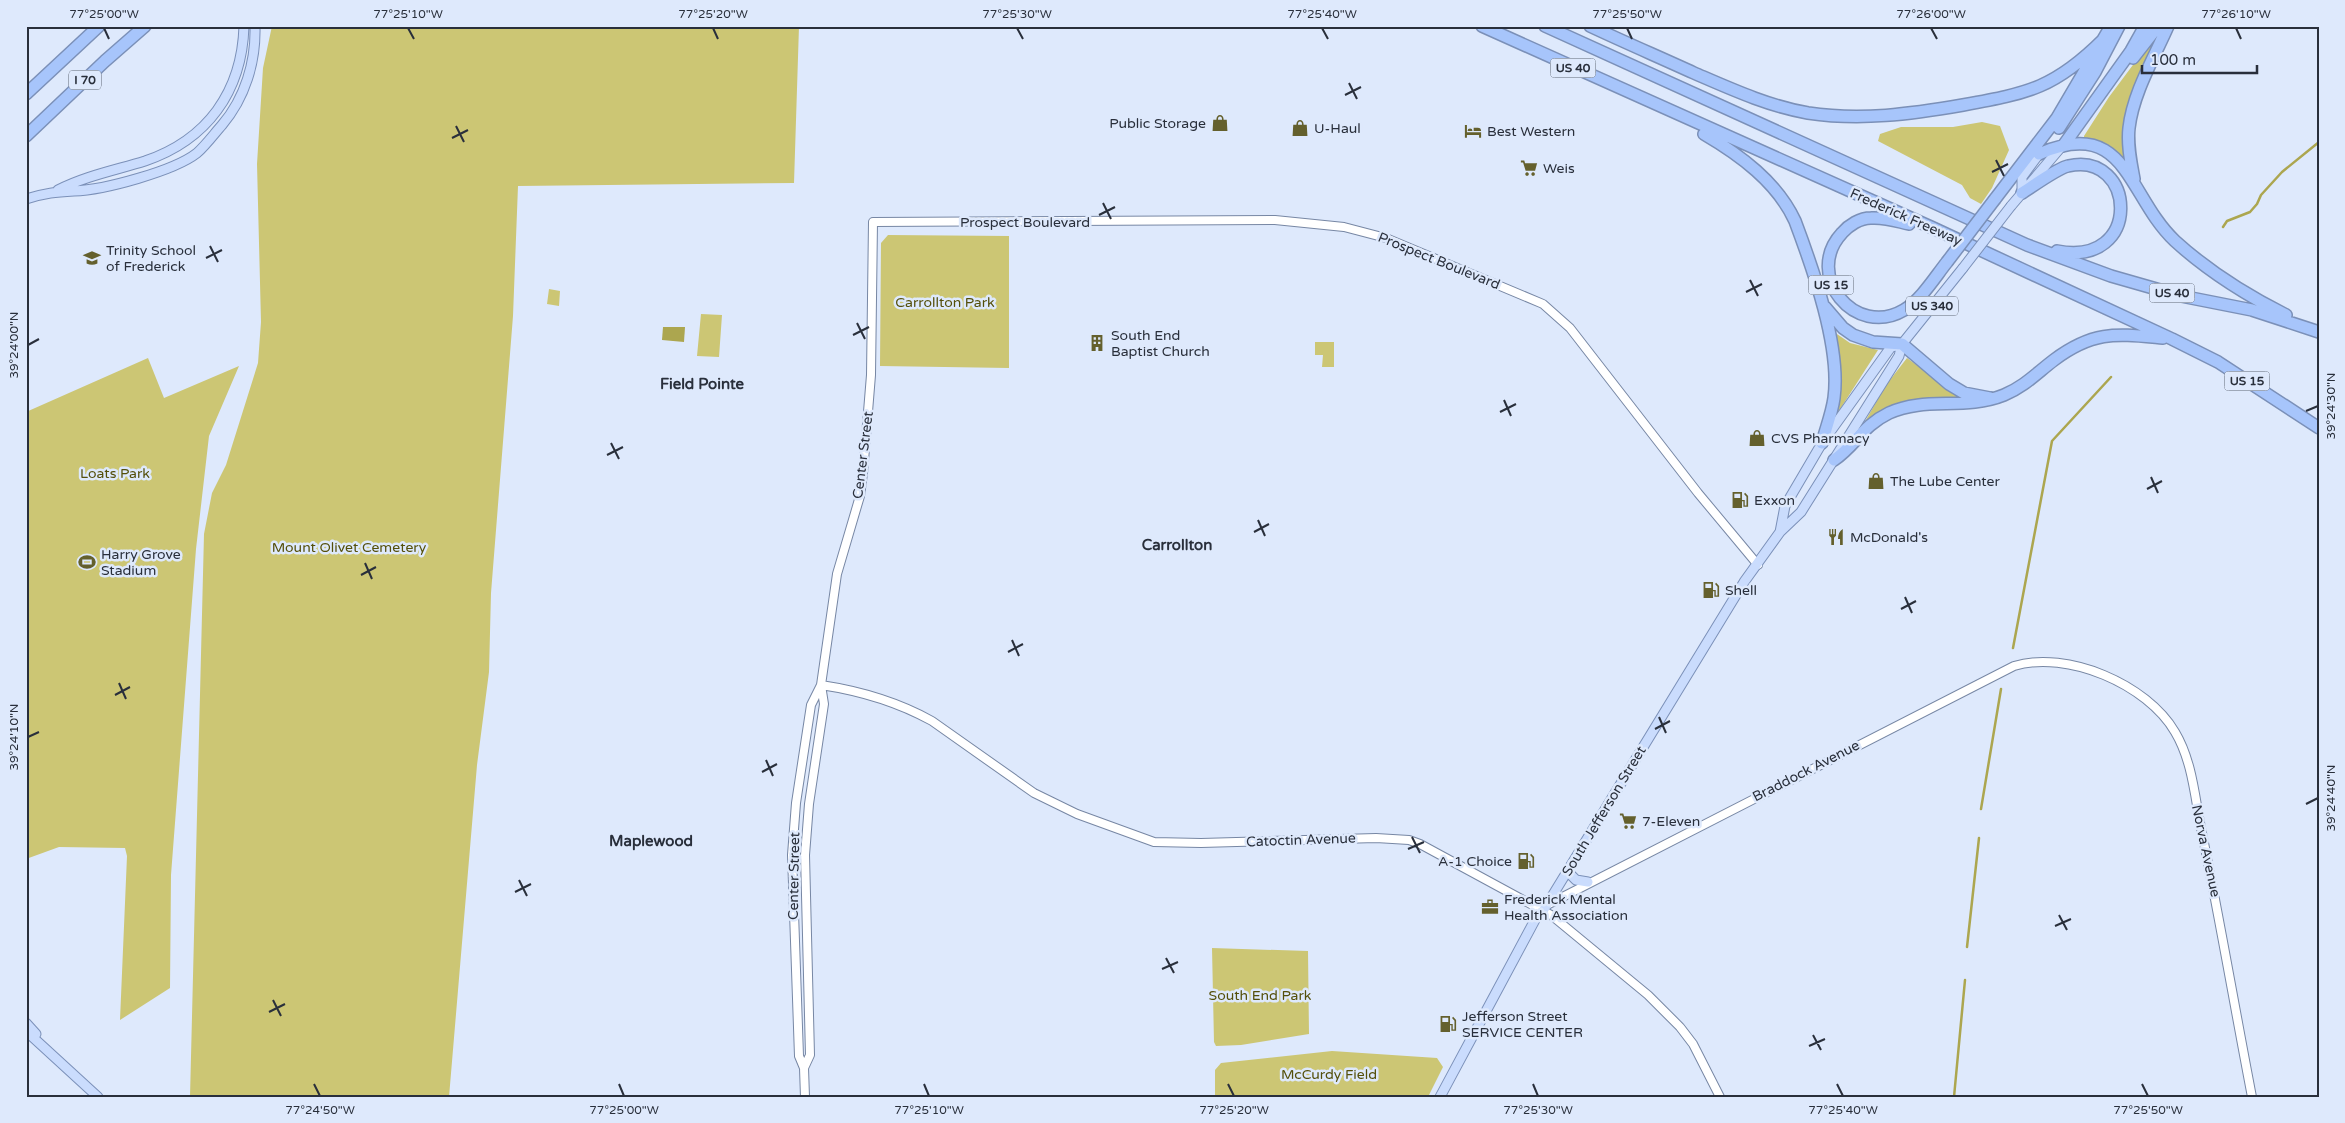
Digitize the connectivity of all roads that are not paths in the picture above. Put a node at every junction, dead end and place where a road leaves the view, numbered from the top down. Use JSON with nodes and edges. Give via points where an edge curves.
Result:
{"nodes":[{"id":1,"x":98,"y":26,"type":"edge"},
{"id":2,"x":145,"y":26,"type":"edge"},
{"id":3,"x":244,"y":26,"type":"edge"},
{"id":4,"x":255,"y":26,"type":"edge"},
{"id":5,"x":1482,"y":26,"type":"edge"},
{"id":6,"x":1545,"y":26,"type":"edge"},
{"id":7,"x":1590,"y":26,"type":"edge"},
{"id":8,"x":2111,"y":26,"type":"edge"},
{"id":9,"x":2120,"y":26,"type":"edge"},
{"id":10,"x":2145,"y":26,"type":"edge"},
{"id":11,"x":2158,"y":26,"type":"edge"},
{"id":12,"x":2168,"y":26,"type":"edge"},
{"id":13,"x":1555,"y":29,"type":"edge"},
{"id":14,"x":2104,"y":39,"type":"junction"},
{"id":15,"x":26,"y":94,"type":"edge"},
{"id":16,"x":2098,"y":99,"type":"junction"},
{"id":17,"x":1664,"y":109,"type":"junction"},
{"id":18,"x":26,"y":136,"type":"edge"},
{"id":19,"x":2062,"y":146,"type":"junction"},
{"id":20,"x":2039,"y":154,"type":"junction"},
{"id":21,"x":58,"y":190,"type":"junction"},
{"id":22,"x":2138,"y":190,"type":"junction"},
{"id":23,"x":2022,"y":193,"type":"junction"},
{"id":24,"x":26,"y":199,"type":"edge"},
{"id":25,"x":873,"y":222,"type":"joint"},
{"id":26,"x":1932,"y":228,"type":"junction"},
{"id":27,"x":2027,"y":245,"type":"junction"},
{"id":28,"x":1823,"y":303,"type":"junction"},
{"id":29,"x":2319,"y":332,"type":"edge"},
{"id":30,"x":2172,"y":339,"type":"junction"},
{"id":31,"x":1902,"y":344,"type":"junction"},
{"id":32,"x":1994,"y":398,"type":"junction"},
{"id":33,"x":2319,"y":428,"type":"edge"},
{"id":34,"x":1822,"y":443,"type":"junction"},
{"id":35,"x":1834,"y":460,"type":"junction"},
{"id":36,"x":1780,"y":532,"type":"junction"},
{"id":37,"x":1758,"y":566,"type":"junction"},
{"id":38,"x":2071,"y":666,"type":"joint"},
{"id":39,"x":821,"y":685,"type":"junction"},
{"id":40,"x":1567,"y":871,"type":"junction"},
{"id":41,"x":1588,"y":882,"type":"junction"},
{"id":42,"x":1545,"y":908,"type":"junction"},
{"id":43,"x":26,"y":1022,"type":"edge"},
{"id":44,"x":26,"y":1031,"type":"edge"},
{"id":45,"x":65,"y":1066,"type":"junction"},
{"id":46,"x":804,"y":1068,"type":"junction"},
{"id":47,"x":98,"y":1097,"type":"edge"},
{"id":48,"x":805,"y":1097,"type":"edge"},
{"id":49,"x":1440,"y":1097,"type":"edge"},
{"id":50,"x":1720,"y":1097,"type":"edge"},
{"id":51,"x":2252,"y":1097,"type":"edge"}],
"edges":[{"from":1,"to":15,"type":"highway","number":"I 70"},
{"from":2,"to":18,"type":"highway","number":"I 70"},
{"from":3,"to":21,"type":"main road","via":[[241,54],[230,90],[215,114],[188,142],[147,160],[73,182]]},
{"from":4,"to":21,"type":"main road","via":[[252,65],[242,95],[230,116],[196,154],[158,172],[131,180],[75,191]]},
{"from":5,"to":17,"type":"highway","name":"Frederick Freeway","number":"US 40"},
{"from":6,"to":13,"type":"highway","name":"Frederick Freeway","number":"US 40"},
{"from":7,"to":14,"type":"highway","via":[[1743,94],[1807,112],[1869,117],[1927,111],[2026,92],[2070,70]]},
{"from":8,"to":14,"type":"highway","number":"US 15"},
{"from":9,"to":20,"type":"highway","via":[[2072,109]]},
{"from":10,"to":16,"type":"highway","number":"US 340"},
{"from":11,"to":16,"type":"highway"},
{"from":12,"to":22,"type":"highway","via":[[2138,96],[2129,128]]},
{"from":13,"to":27,"type":"highway","name":"Frederick Freeway","number":"US 40"},
{"from":14,"to":26,"type":"highway","number":"US 15","bridge":true,"via":[[2056,118],[1911,306],[1892,316],[1874,318],[1843,303],[1833,289],[1828,273],[1831,250],[1853,223],[1870,218],[1888,218]]},
{"from":16,"to":19,"type":"highway","number":"US 340"},
{"from":17,"to":26,"type":"highway","name":"Frederick Freeway","number":"US 40"},
{"from":17,"to":28,"type":"highway","via":[[1742,158],[1778,195],[1795,221]]},
{"from":19,"to":20,"type":"highway"},
{"from":19,"to":22,"type":"highway","via":[[2083,144],[2109,152]]},
{"from":19,"to":23,"type":"main road","number":"US 340"},
{"from":20,"to":23,"type":"main road","name":"South Jefferson Street","via":[[2022,178]]},
{"from":21,"to":24,"type":"main road"},
{"from":22,"to":29,"type":"highway","via":[[2174,240],[2208,268],[2267,306]]},
{"from":23,"to":27,"type":"highway","via":[[2066,166],[2085,165],[2110,178],[2122,204],[2116,232],[2094,250],[2069,253]]},
{"from":23,"to":31,"type":"main road","name":"South Jefferson Street","number":"US 340","bridge":true},
{"from":25,"to":37,"type":"street","name":"Prospect Boulevard","via":[[1275,220],[1344,227],[1386,238],[1542,304],[1563,322]]},
{"from":25,"to":39,"type":"street","name":"Center Street","via":[[871,375],[863,473],[860,496],[838,574]]},
{"from":26,"to":30,"type":"highway","name":"Frederick Freeway","number":"US 15"},
{"from":27,"to":29,"type":"highway","name":"Frederick Freeway","number":"US 40","via":[[2111,276],[2181,296],[2252,310]]},
{"from":28,"to":31,"type":"highway","via":[[1842,328],[1852,335],[1873,342]]},
{"from":28,"to":34,"type":"highway","via":[[1835,381],[1834,398]]},
{"from":30,"to":32,"type":"highway","via":[[2127,334],[2092,339],[2066,352],[2016,389]]},
{"from":30,"to":33,"type":"highway","name":"Frederick Freeway","number":"US 15","via":[[2218,362]]},
{"from":31,"to":32,"type":"highway","via":[[1964,393]]},
{"from":31,"to":34,"type":"main road","name":"South Jefferson Street","via":[[1891,347]]},
{"from":31,"to":35,"type":"main road","name":"South Jefferson Street","via":[[1899,356]]},
{"from":32,"to":35,"type":"highway","via":[[1974,404],[1918,405],[1896,410],[1868,426]]},
{"from":34,"to":36,"type":"main road","name":"South Jefferson Street","via":[[1785,506]]},
{"from":35,"to":36,"type":"main road","name":"South Jefferson Street","via":[[1801,512]]},
{"from":36,"to":37,"type":"main road","name":"South Jefferson Street"},
{"from":37,"to":40,"type":"main road","name":"South Jefferson Street","via":[[1739,590]]},
{"from":38,"to":41,"type":"street","name":"Braddock Avenue","via":[[2038,661],[2014,666]]},
{"from":38,"to":51,"type":"street","name":"Norva Avenue","via":[[2125,684],[2148,700],[2176,732],[2190,774]]},
{"from":39,"to":42,"type":"street","name":"Catoctin Avenue","via":[[875,696],[915,712],[1034,793],[1130,835],[1167,843],[1367,838],[1409,840]]},
{"from":39,"to":46,"type":"street","name":"Center Street","via":[[824,704],[805,855],[810,1055]]},
{"from":39,"to":46,"type":"street","name":"Center Street","via":[[811,704],[796,803],[792,855],[796,1018],[799,1056]]},
{"from":40,"to":41,"type":"main road","via":[[1576,880]]},
{"from":40,"to":42,"type":"main road","name":"South Jefferson Street"},
{"from":41,"to":42,"type":"street","name":"Braddock Avenue"},
{"from":42,"to":49,"type":"main road","name":"South Jefferson Street","via":[[1536,918]]},
{"from":42,"to":50,"type":"street","name":"Catoctin Avenue","via":[[1666,1012],[1693,1044]]},
{"from":43,"to":45,"type":"main road"},
{"from":44,"to":45,"type":"main road"},
{"from":45,"to":47,"type":"main road"},
{"from":46,"to":48,"type":"street","name":"Center Street"}]}
